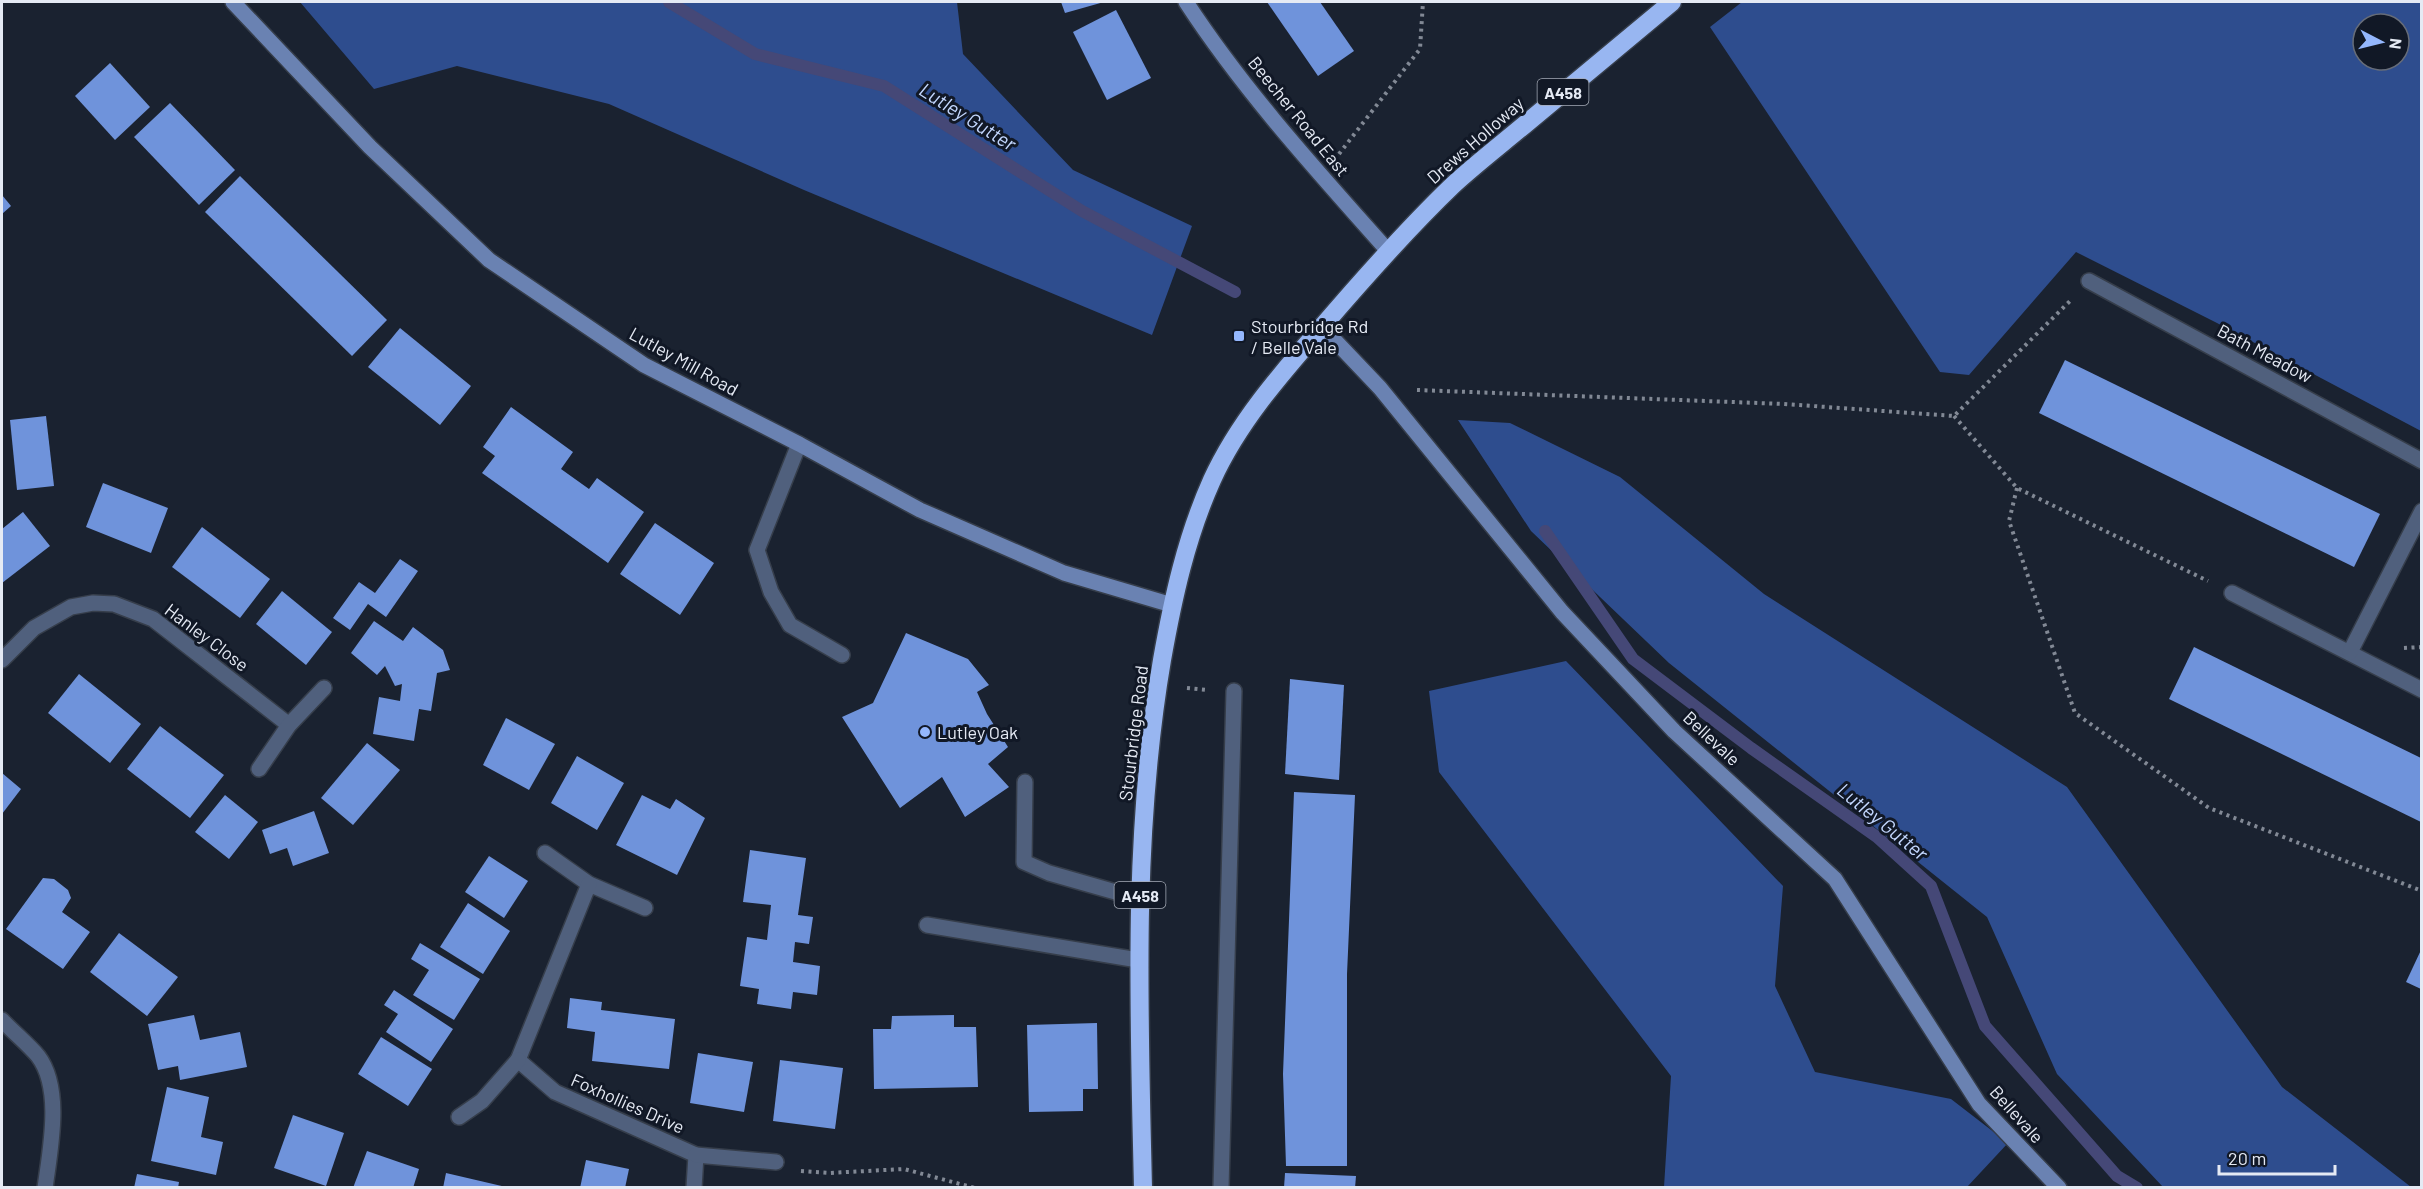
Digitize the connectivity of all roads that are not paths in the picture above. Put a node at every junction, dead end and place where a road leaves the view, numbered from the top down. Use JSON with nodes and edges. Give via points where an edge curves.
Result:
{"nodes":[{"id":1,"x":233,"y":2,"type":"edge"},
{"id":2,"x":1186,"y":2,"type":"edge"},
{"id":3,"x":1672,"y":2,"type":"edge"},
{"id":4,"x":1388,"y":251,"type":"junction"},
{"id":5,"x":2089,"y":281,"type":"road end"},
{"id":6,"x":1322,"y":327,"type":"junction"},
{"id":7,"x":800,"y":444,"type":"junction"},
{"id":8,"x":2421,"y":461,"type":"edge"},
{"id":9,"x":2421,"y":511,"type":"edge"},
{"id":10,"x":2232,"y":593,"type":"road end"},
{"id":11,"x":1172,"y":605,"type":"junction"},
{"id":12,"x":2350,"y":652,"type":"junction"},
{"id":13,"x":842,"y":655,"type":"dead end"},
{"id":14,"x":2,"y":660,"type":"edge"},
{"id":15,"x":324,"y":688,"type":"dead end"},
{"id":16,"x":2421,"y":690,"type":"edge"},
{"id":17,"x":1234,"y":691,"type":"dead end"},
{"id":18,"x":289,"y":725,"type":"junction"},
{"id":19,"x":259,"y":769,"type":"dead end"},
{"id":20,"x":1025,"y":782,"type":"dead end"},
{"id":21,"x":545,"y":853,"type":"dead end"},
{"id":22,"x":589,"y":884,"type":"junction"},
{"id":23,"x":1140,"y":899,"type":"junction"},
{"id":24,"x":645,"y":908,"type":"dead end"},
{"id":25,"x":927,"y":925,"type":"dead end"},
{"id":26,"x":1138,"y":960,"type":"junction"},
{"id":27,"x":2,"y":1020,"type":"edge"},
{"id":28,"x":518,"y":1060,"type":"junction"},
{"id":29,"x":459,"y":1117,"type":"dead end"},
{"id":30,"x":696,"y":1155,"type":"junction"},
{"id":31,"x":776,"y":1162,"type":"road end"},
{"id":32,"x":45,"y":1188,"type":"edge"},
{"id":33,"x":694,"y":1188,"type":"edge"},
{"id":34,"x":1143,"y":1188,"type":"edge"},
{"id":35,"x":1221,"y":1188,"type":"edge"},
{"id":36,"x":2059,"y":1188,"type":"edge"}],
"edges":[{"from":1,"to":7,"type":"street","name":"Lutley Mill Road","via":[[370,147],[489,260],[644,365]]},
{"from":2,"to":4,"type":"street","name":"Beecher Road East","via":[[1212,42]]},
{"from":3,"to":4,"type":"highway","name":"Drews Holloway","number":"A458","via":[[1455,183]]},
{"from":4,"to":6,"type":"highway","name":"Drews Holloway","number":"A458"},
{"from":5,"to":8,"type":"street","name":"Bath Meadow"},
{"from":6,"to":11,"type":"highway","name":"Stourbridge Road","number":"A458","via":[[1275,381],[1225,455],[1195,519]]},
{"from":6,"to":36,"type":"street","name":"Bellevale","via":[[1380,388],[1562,612],[1674,731],[1835,879],[1979,1104]]},
{"from":7,"to":11,"type":"street","name":"Lutley Mill Road","via":[[920,510],[1064,573]]},
{"from":7,"to":13,"type":"street","via":[[757,550],[771,592],[790,625]]},
{"from":9,"to":12,"type":"street"},
{"from":10,"to":12,"type":"street"},
{"from":11,"to":23,"type":"highway","name":"Stourbridge Road","number":"A458","via":[[1151,737]]},
{"from":12,"to":16,"type":"street"},
{"from":14,"to":18,"type":"street","name":"Hanley Close","via":[[34,628],[72,607],[114,604],[153,619]]},
{"from":15,"to":18,"type":"street"},
{"from":17,"to":35,"type":"street"},
{"from":18,"to":19,"type":"street"},
{"from":20,"to":23,"type":"street","via":[[1024,862]]},
{"from":21,"to":22,"type":"street"},
{"from":22,"to":24,"type":"street"},
{"from":22,"to":28,"type":"street"},
{"from":23,"to":26,"type":"highway","name":"Stourbridge Road","number":"A458"},
{"from":25,"to":26,"type":"street"},
{"from":26,"to":34,"type":"highway","name":"Stourbridge Road","number":"A458"},
{"from":27,"to":32,"type":"street","via":[[39,1058],[51,1088],[53,1110]]},
{"from":28,"to":29,"type":"street","via":[[482,1101]]},
{"from":28,"to":30,"type":"street","name":"Foxhollies Drive","via":[[555,1092]]},
{"from":30,"to":31,"type":"street","name":"Foxhollies Drive"},
{"from":30,"to":33,"type":"street","name":"Foxhollies Drive"}]}
